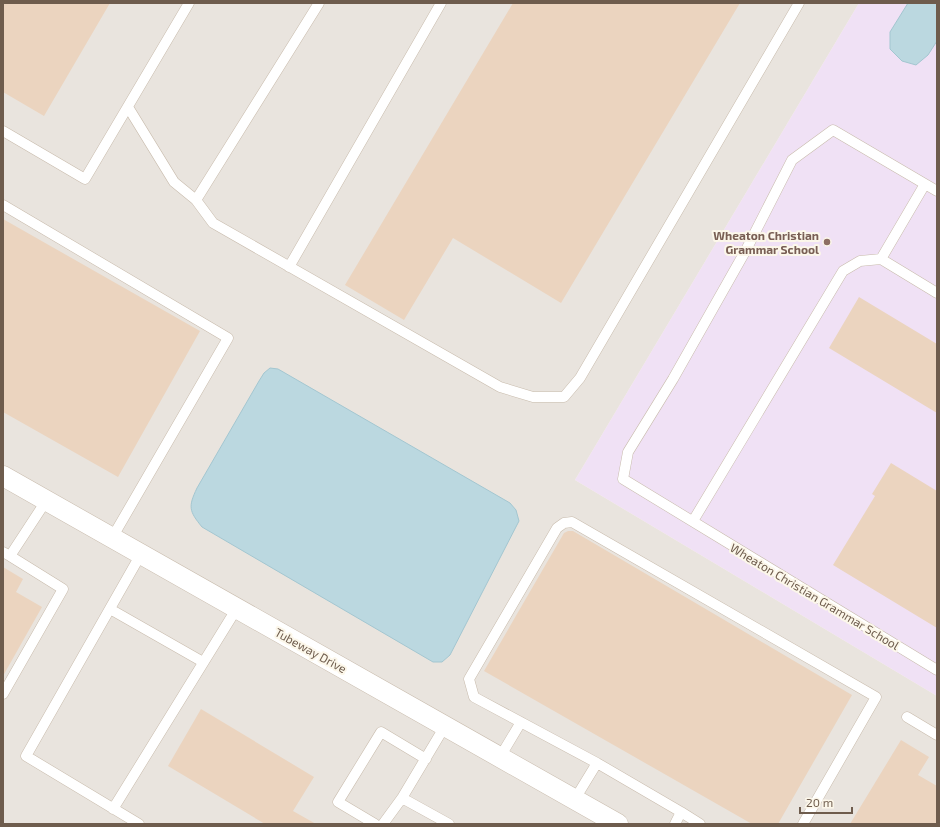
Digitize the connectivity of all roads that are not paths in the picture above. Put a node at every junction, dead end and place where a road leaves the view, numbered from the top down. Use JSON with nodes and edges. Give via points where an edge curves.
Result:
{"nodes":[{"id":1,"x":189,"y":3,"type":"edge"},
{"id":2,"x":319,"y":3,"type":"edge"},
{"id":3,"x":441,"y":3,"type":"edge"},
{"id":4,"x":799,"y":3,"type":"edge"},
{"id":5,"x":128,"y":107,"type":"junction"},
{"id":6,"x":3,"y":131,"type":"edge"},
{"id":7,"x":925,"y":184,"type":"junction"},
{"id":8,"x":937,"y":191,"type":"edge"},
{"id":9,"x":196,"y":200,"type":"junction"},
{"id":10,"x":3,"y":204,"type":"edge"},
{"id":11,"x":881,"y":259,"type":"junction"},
{"id":12,"x":289,"y":267,"type":"junction"},
{"id":13,"x":937,"y":293,"type":"edge"},
{"id":14,"x":3,"y":476,"type":"edge"},
{"id":15,"x":46,"y":501,"type":"junction"},
{"id":16,"x":693,"y":521,"type":"junction"},
{"id":17,"x":112,"y":538,"type":"junction"},
{"id":18,"x":6,"y":554,"type":"edge"},
{"id":19,"x":141,"y":554,"type":"junction"},
{"id":20,"x":237,"y":608,"type":"junction"},
{"id":21,"x":110,"y":609,"type":"junction"},
{"id":22,"x":204,"y":662,"type":"junction"},
{"id":23,"x":937,"y":670,"type":"edge"},
{"id":24,"x":3,"y":694,"type":"edge"},
{"id":25,"x":907,"y":717,"type":"dead end"},
{"id":26,"x":521,"y":722,"type":"junction"},
{"id":27,"x":445,"y":726,"type":"junction"},
{"id":28,"x":937,"y":736,"type":"edge"},
{"id":29,"x":500,"y":757,"type":"junction"},
{"id":30,"x":426,"y":759,"type":"junction"},
{"id":31,"x":597,"y":763,"type":"junction"},
{"id":32,"x":402,"y":798,"type":"junction"},
{"id":33,"x":575,"y":799,"type":"junction"},
{"id":34,"x":113,"y":809,"type":"junction"},
{"id":35,"x":681,"y":812,"type":"junction"},
{"id":36,"x":139,"y":824,"type":"edge"},
{"id":37,"x":375,"y":824,"type":"edge"},
{"id":38,"x":383,"y":824,"type":"edge"},
{"id":39,"x":449,"y":824,"type":"edge"},
{"id":40,"x":618,"y":824,"type":"edge"},
{"id":41,"x":674,"y":824,"type":"edge"},
{"id":42,"x":700,"y":824,"type":"edge"},
{"id":43,"x":803,"y":824,"type":"edge"}],
"edges":[{"from":1,"to":5,"type":"lane"},
{"from":2,"to":9,"type":"lane"},
{"from":3,"to":12,"type":"lane"},
{"from":4,"to":12,"type":"lane","via":[[580,378],[564,397],[534,397],[500,387]]},
{"from":5,"to":6,"type":"lane","via":[[85,179]]},
{"from":5,"to":9,"type":"lane","via":[[174,182]]},
{"from":7,"to":8,"type":"lane"},
{"from":7,"to":11,"type":"lane"},
{"from":7,"to":16,"type":"lane","name":"Wheaton Christian Grammar School","via":[[833,130],[792,160],[746,250],[673,379],[628,452],[623,479]]},
{"from":9,"to":12,"type":"lane","via":[[213,223]]},
{"from":10,"to":17,"type":"lane","via":[[228,338]]},
{"from":11,"to":13,"type":"lane"},
{"from":11,"to":16,"type":"lane","via":[[860,261],[843,271]]},
{"from":14,"to":15,"type":"street","name":"Tubeway Drive"},
{"from":15,"to":17,"type":"street","name":"Tubeway Drive"},
{"from":15,"to":18,"type":"lane"},
{"from":16,"to":23,"type":"lane","name":"Wheaton Christian Grammar School"},
{"from":17,"to":19,"type":"street","name":"Tubeway Drive"},
{"from":18,"to":24,"type":"lane","via":[[63,589]]},
{"from":19,"to":20,"type":"street","name":"Tubeway Drive"},
{"from":19,"to":21,"type":"lane"},
{"from":20,"to":22,"type":"lane"},
{"from":20,"to":27,"type":"street","name":"Tubeway Drive"},
{"from":21,"to":22,"type":"lane"},
{"from":21,"to":34,"type":"lane","via":[[26,756]]},
{"from":22,"to":34,"type":"lane"},
{"from":25,"to":28,"type":"lane"},
{"from":26,"to":29,"type":"lane"},
{"from":26,"to":31,"type":"lane"},
{"from":26,"to":43,"type":"lane","via":[[474,697],[468,679],[557,528],[564,523],[572,522],[876,696]]},
{"from":27,"to":29,"type":"street","name":"Tubeway Drive"},
{"from":27,"to":30,"type":"lane"},
{"from":29,"to":33,"type":"street","name":"Tubeway Drive"},
{"from":30,"to":32,"type":"lane"},
{"from":30,"to":37,"type":"lane","via":[[381,732],[338,802]]},
{"from":31,"to":33,"type":"lane"},
{"from":31,"to":35,"type":"lane"},
{"from":32,"to":38,"type":"lane"},
{"from":32,"to":39,"type":"lane"},
{"from":33,"to":40,"type":"street","name":"Tubeway Drive"},
{"from":34,"to":36,"type":"lane"},
{"from":35,"to":41,"type":"lane"},
{"from":35,"to":42,"type":"lane"}]}
